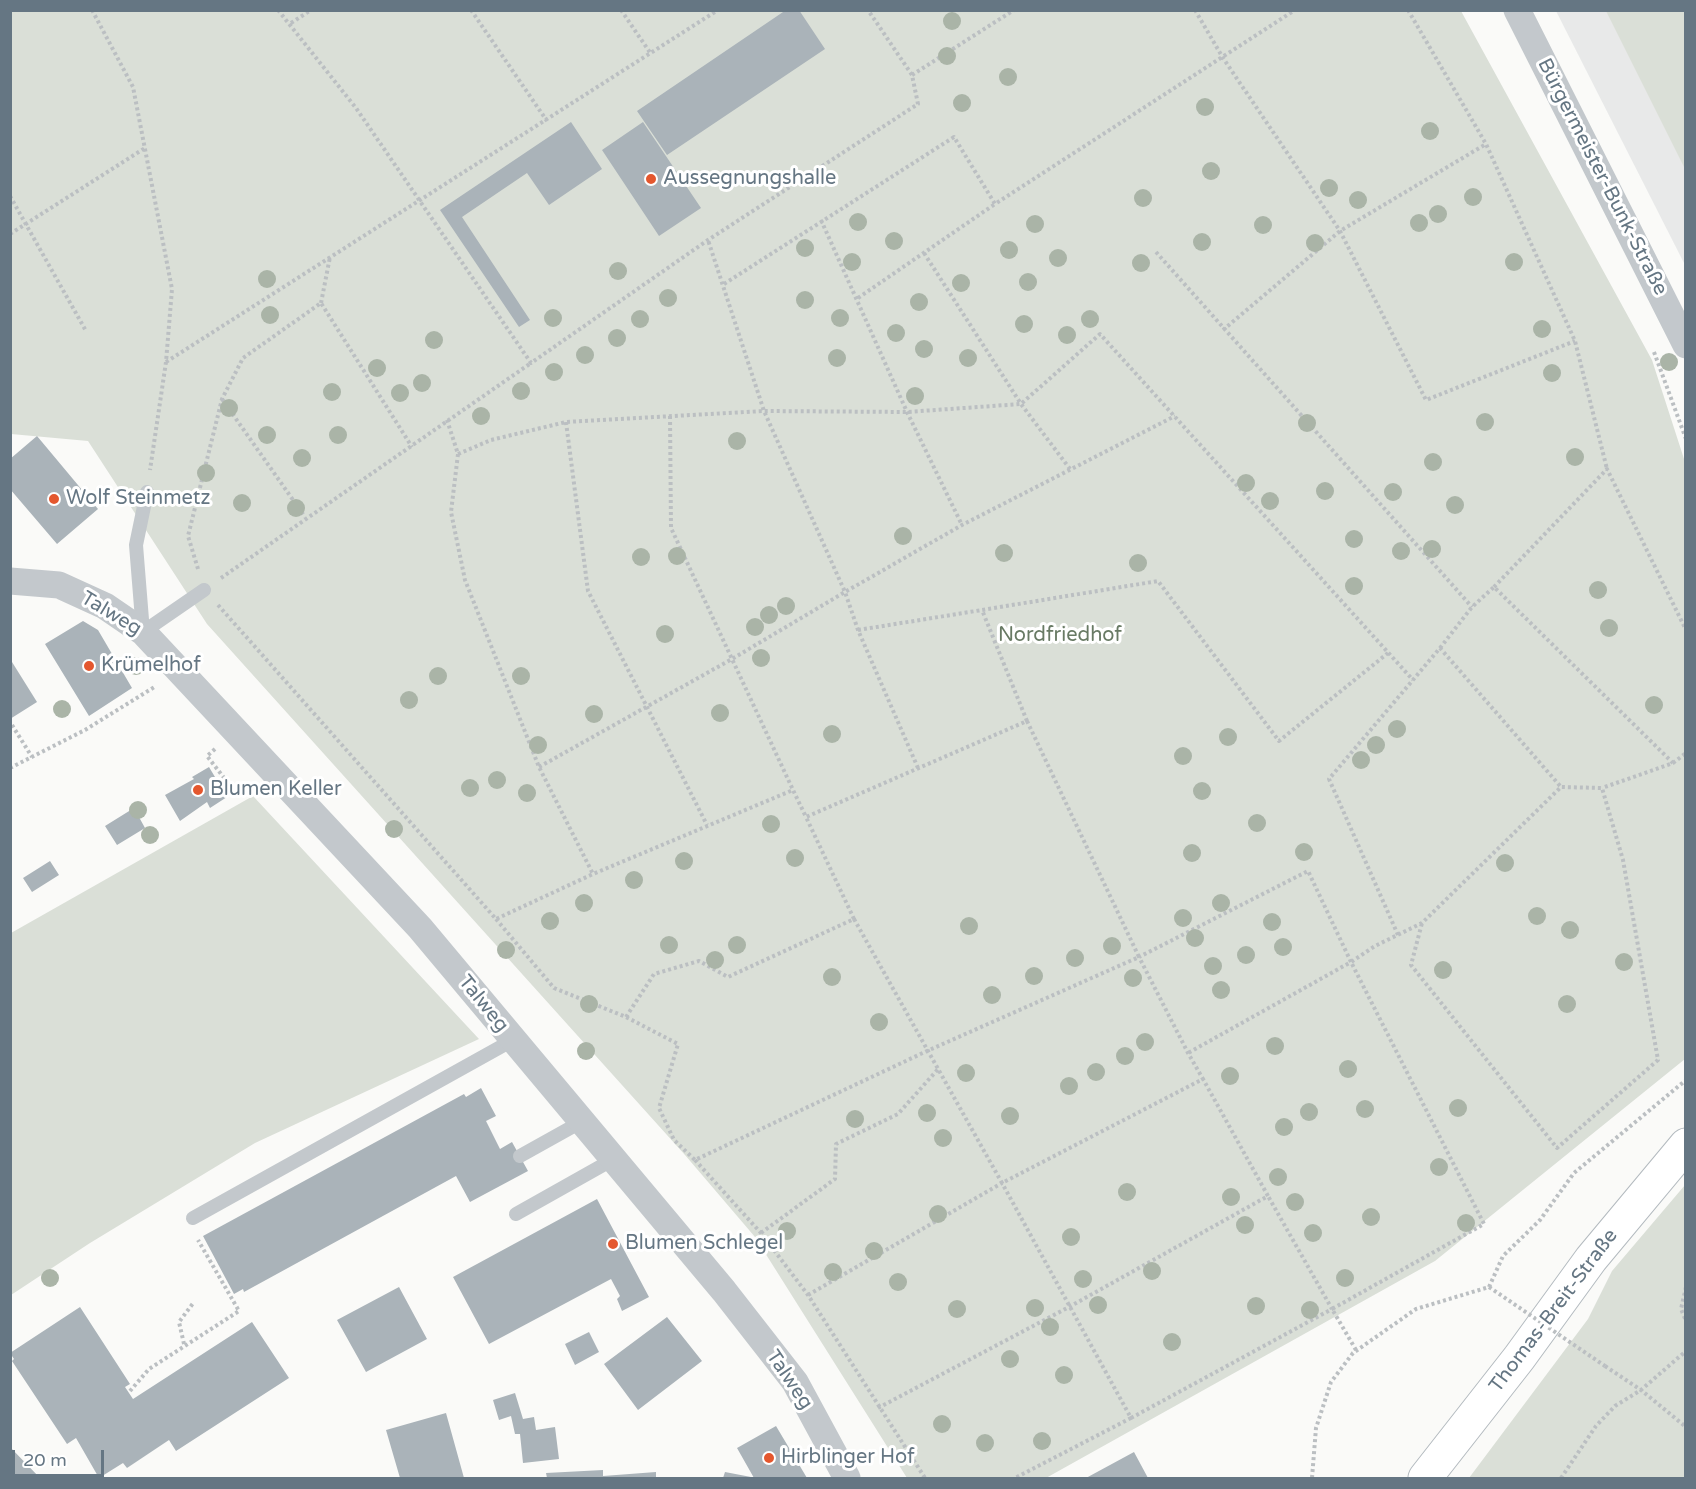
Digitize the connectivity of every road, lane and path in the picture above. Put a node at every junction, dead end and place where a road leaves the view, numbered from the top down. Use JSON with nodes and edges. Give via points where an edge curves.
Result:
{"nodes":[{"id":1,"x":92,"y":10,"type":"edge"},
{"id":2,"x":278,"y":10,"type":"edge"},
{"id":3,"x":311,"y":10,"type":"edge"},
{"id":4,"x":471,"y":10,"type":"edge"},
{"id":5,"x":621,"y":10,"type":"edge"},
{"id":6,"x":718,"y":10,"type":"edge"},
{"id":7,"x":868,"y":10,"type":"edge"},
{"id":8,"x":1014,"y":10,"type":"edge"},
{"id":9,"x":1195,"y":10,"type":"edge"},
{"id":10,"x":1295,"y":10,"type":"edge"},
{"id":11,"x":1408,"y":10,"type":"edge"},
{"id":12,"x":1516,"y":10,"type":"edge"},
{"id":13,"x":291,"y":23,"type":"junction"},
{"id":14,"x":651,"y":54,"type":"junction"},
{"id":15,"x":1223,"y":58,"type":"junction"},
{"id":16,"x":912,"y":75,"type":"junction"},
{"id":17,"x":547,"y":121,"type":"junction"},
{"id":18,"x":1486,"y":144,"type":"junction"},
{"id":19,"x":145,"y":148,"type":"junction"},
{"id":20,"x":10,"y":196,"type":"edge"},
{"id":21,"x":419,"y":201,"type":"junction"},
{"id":22,"x":995,"y":204,"type":"junction"},
{"id":23,"x":821,"y":220,"type":"junction"},
{"id":24,"x":28,"y":223,"type":"junction"},
{"id":25,"x":1340,"y":231,"type":"junction"},
{"id":26,"x":10,"y":234,"type":"edge"},
{"id":27,"x":708,"y":240,"type":"junction"},
{"id":28,"x":1156,"y":252,"type":"dead end"},
{"id":29,"x":924,"y":253,"type":"junction"},
{"id":30,"x":330,"y":257,"type":"junction"},
{"id":31,"x":724,"y":285,"type":"junction"},
{"id":32,"x":858,"y":298,"type":"junction"},
{"id":33,"x":321,"y":303,"type":"junction"},
{"id":34,"x":1223,"y":330,"type":"junction"},
{"id":35,"x":86,"y":331,"type":"dead end"},
{"id":36,"x":1575,"y":341,"type":"junction"},
{"id":37,"x":1686,"y":345,"type":"edge"},
{"id":38,"x":166,"y":362,"type":"junction"},
{"id":39,"x":531,"y":363,"type":"junction"},
{"id":40,"x":222,"y":399,"type":"junction"},
{"id":41,"x":1021,"y":404,"type":"junction"},
{"id":42,"x":764,"y":411,"type":"junction"},
{"id":43,"x":907,"y":412,"type":"junction"},
{"id":44,"x":670,"y":416,"type":"junction"},
{"id":45,"x":1175,"y":416,"type":"junction"},
{"id":46,"x":447,"y":420,"type":"junction"},
{"id":47,"x":566,"y":422,"type":"junction"},
{"id":48,"x":412,"y":447,"type":"junction"},
{"id":49,"x":458,"y":454,"type":"junction"},
{"id":50,"x":1071,"y":469,"type":"junction"},
{"id":51,"x":1607,"y":469,"type":"junction"},
{"id":52,"x":147,"y":492,"type":"joint"},
{"id":53,"x":305,"y":517,"type":"junction"},
{"id":54,"x":962,"y":525,"type":"junction"},
{"id":55,"x":10,"y":581,"type":"edge"},
{"id":56,"x":1494,"y":587,"type":"junction"},
{"id":57,"x":204,"y":590,"type":"junction"},
{"id":58,"x":845,"y":592,"type":"junction"},
{"id":59,"x":1472,"y":607,"type":"junction"},
{"id":60,"x":982,"y":610,"type":"junction"},
{"id":61,"x":858,"y":630,"type":"junction"},
{"id":62,"x":1686,"y":630,"type":"edge"},
{"id":63,"x":143,"y":632,"type":"junction"},
{"id":64,"x":1440,"y":648,"type":"junction"},
{"id":65,"x":1389,"y":653,"type":"junction"},
{"id":66,"x":732,"y":659,"type":"junction"},
{"id":67,"x":180,"y":671,"type":"junction"},
{"id":68,"x":1413,"y":680,"type":"junction"},
{"id":69,"x":645,"y":707,"type":"junction"},
{"id":70,"x":1027,"y":721,"type":"junction"},
{"id":71,"x":12,"y":725,"type":"dead end"},
{"id":72,"x":1686,"y":753,"type":"edge"},
{"id":73,"x":32,"y":757,"type":"junction"},
{"id":74,"x":1673,"y":763,"type":"junction"},
{"id":75,"x":539,"y":766,"type":"junction"},
{"id":76,"x":10,"y":768,"type":"edge"},
{"id":77,"x":918,"y":768,"type":"junction"},
{"id":78,"x":1561,"y":787,"type":"junction"},
{"id":79,"x":1602,"y":788,"type":"junction"},
{"id":80,"x":793,"y":790,"type":"junction"},
{"id":81,"x":806,"y":817,"type":"junction"},
{"id":82,"x":707,"y":825,"type":"junction"},
{"id":83,"x":593,"y":874,"type":"junction"},
{"id":84,"x":496,"y":919,"type":"junction"},
{"id":85,"x":854,"y":919,"type":"junction"},
{"id":86,"x":1422,"y":923,"type":"junction"},
{"id":87,"x":1398,"y":935,"type":"junction"},
{"id":88,"x":1139,"y":957,"type":"junction"},
{"id":89,"x":1352,"y":962,"type":"junction"},
{"id":90,"x":626,"y":1017,"type":"junction"},
{"id":91,"x":513,"y":1041,"type":"junction"},
{"id":92,"x":927,"y":1051,"type":"junction"},
{"id":93,"x":1188,"y":1053,"type":"junction"},
{"id":94,"x":939,"y":1068,"type":"junction"},
{"id":95,"x":1203,"y":1079,"type":"junction"},
{"id":96,"x":1686,"y":1080,"type":"edge"},
{"id":97,"x":580,"y":1122,"type":"junction"},
{"id":98,"x":1686,"y":1145,"type":"edge"},
{"id":99,"x":520,"y":1156,"type":"dead end"},
{"id":100,"x":612,"y":1160,"type":"junction"},
{"id":101,"x":695,"y":1160,"type":"junction"},
{"id":102,"x":1002,"y":1183,"type":"junction"},
{"id":103,"x":1268,"y":1196,"type":"junction"},
{"id":104,"x":516,"y":1214,"type":"dead end"},
{"id":105,"x":193,"y":1225,"type":"joint"},
{"id":106,"x":761,"y":1233,"type":"junction"},
{"id":107,"x":1489,"y":1287,"type":"junction"},
{"id":108,"x":1686,"y":1287,"type":"edge"},
{"id":109,"x":808,"y":1295,"type":"junction"},
{"id":110,"x":194,"y":1302,"type":"dead end"},
{"id":111,"x":1069,"y":1307,"type":"junction"},
{"id":112,"x":1332,"y":1309,"type":"junction"},
{"id":113,"x":1686,"y":1321,"type":"edge"},
{"id":114,"x":184,"y":1344,"type":"junction"},
{"id":115,"x":1356,"y":1350,"type":"junction"},
{"id":116,"x":1686,"y":1351,"type":"edge"},
{"id":117,"x":1641,"y":1390,"type":"junction"},
{"id":118,"x":130,"y":1391,"type":"dead end"},
{"id":119,"x":878,"y":1408,"type":"junction"},
{"id":120,"x":1131,"y":1418,"type":"junction"},
{"id":121,"x":1686,"y":1427,"type":"edge"},
{"id":122,"x":847,"y":1479,"type":"edge"},
{"id":123,"x":925,"y":1479,"type":"edge"},
{"id":124,"x":1015,"y":1479,"type":"edge"},
{"id":125,"x":1312,"y":1479,"type":"edge"},
{"id":126,"x":1425,"y":1479,"type":"edge"},
{"id":127,"x":1561,"y":1479,"type":"edge"}],
"edges":[{"from":1,"to":19,"type":"path","via":[[133,87]]},
{"from":2,"to":13,"type":"path"},
{"from":3,"to":13,"type":"path"},
{"from":4,"to":17,"type":"path"},
{"from":5,"to":14,"type":"path"},
{"from":6,"to":14,"type":"path"},
{"from":7,"to":16,"type":"path"},
{"from":8,"to":16,"type":"path"},
{"from":9,"to":15,"type":"path"},
{"from":10,"to":15,"type":"path"},
{"from":11,"to":18,"type":"path"},
{"from":12,"to":37,"type":"street","name":"Bürgermeister-Bunk-Straße"},
{"from":13,"to":21,"type":"path","via":[[356,108]]},
{"from":14,"to":17,"type":"path"},
{"from":15,"to":22,"type":"path"},
{"from":15,"to":25,"type":"path"},
{"from":16,"to":27,"type":"path","via":[[918,104]]},
{"from":17,"to":21,"type":"path"},
{"from":18,"to":25,"type":"path"},
{"from":18,"to":36,"type":"path"},
{"from":19,"to":24,"type":"path"},
{"from":19,"to":38,"type":"path","via":[[172,289]]},
{"from":20,"to":24,"type":"path"},
{"from":21,"to":30,"type":"path"},
{"from":21,"to":39,"type":"path"},
{"from":22,"to":23,"type":"path","via":[[954,136]]},
{"from":22,"to":29,"type":"path"},
{"from":23,"to":31,"type":"path"},
{"from":23,"to":32,"type":"path"},
{"from":24,"to":26,"type":"path"},
{"from":24,"to":35,"type":"path"},
{"from":25,"to":34,"type":"path"},
{"from":25,"to":36,"type":"path","via":[[1426,400]]},
{"from":27,"to":31,"type":"path"},
{"from":27,"to":39,"type":"path"},
{"from":28,"to":34,"type":"path"},
{"from":29,"to":32,"type":"path"},
{"from":29,"to":41,"type":"path"},
{"from":30,"to":33,"type":"path"},
{"from":30,"to":38,"type":"path"},
{"from":31,"to":42,"type":"path"},
{"from":32,"to":43,"type":"path"},
{"from":33,"to":40,"type":"path","via":[[243,358]]},
{"from":33,"to":48,"type":"path"},
{"from":34,"to":59,"type":"path"},
{"from":36,"to":51,"type":"path"},
{"from":38,"to":52,"type":"path"},
{"from":39,"to":46,"type":"path"},
{"from":40,"to":53,"type":"path"},
{"from":40,"to":57,"type":"path","via":[[188,536]]},
{"from":41,"to":43,"type":"path"},
{"from":41,"to":45,"type":"path","via":[[1100,334]]},
{"from":41,"to":50,"type":"path"},
{"from":42,"to":43,"type":"path"},
{"from":42,"to":44,"type":"path"},
{"from":42,"to":58,"type":"path"},
{"from":43,"to":54,"type":"path"},
{"from":44,"to":47,"type":"path"},
{"from":44,"to":66,"type":"path","via":[[671,528]]},
{"from":45,"to":50,"type":"path"},
{"from":45,"to":65,"type":"path"},
{"from":46,"to":48,"type":"path"},
{"from":46,"to":49,"type":"path"},
{"from":47,"to":49,"type":"path","via":[[491,440]]},
{"from":47,"to":69,"type":"path","via":[[588,591]]},
{"from":48,"to":53,"type":"path"},
{"from":49,"to":75,"type":"path","via":[[451,512],[465,580]]},
{"from":50,"to":54,"type":"path"},
{"from":51,"to":56,"type":"path"},
{"from":51,"to":62,"type":"path"},
{"from":52,"to":63,"type":"lane","via":[[136,545]]},
{"from":53,"to":57,"type":"path"},
{"from":54,"to":58,"type":"path"},
{"from":55,"to":63,"type":"street","name":"Talweg","via":[[59,585],[105,606]]},
{"from":56,"to":59,"type":"path"},
{"from":56,"to":74,"type":"path"},
{"from":57,"to":63,"type":"lane"},
{"from":57,"to":84,"type":"path"},
{"from":58,"to":61,"type":"path"},
{"from":58,"to":66,"type":"path"},
{"from":59,"to":64,"type":"path"},
{"from":60,"to":61,"type":"path"},
{"from":60,"to":65,"type":"path","via":[[1158,581],[1279,741]]},
{"from":60,"to":70,"type":"path"},
{"from":61,"to":77,"type":"path"},
{"from":63,"to":67,"type":"street","name":"Talweg"},
{"from":64,"to":68,"type":"path"},
{"from":64,"to":78,"type":"path"},
{"from":65,"to":68,"type":"path"},
{"from":66,"to":69,"type":"path"},
{"from":66,"to":80,"type":"path"},
{"from":67,"to":73,"type":"path","via":[[85,730]]},
{"from":67,"to":91,"type":"street","name":"Talweg","via":[[420,928]]},
{"from":68,"to":87,"type":"path","via":[[1329,779]]},
{"from":69,"to":75,"type":"path"},
{"from":69,"to":82,"type":"path"},
{"from":70,"to":77,"type":"path"},
{"from":70,"to":88,"type":"path"},
{"from":71,"to":73,"type":"path"},
{"from":72,"to":74,"type":"path"},
{"from":73,"to":76,"type":"path"},
{"from":74,"to":79,"type":"path"},
{"from":75,"to":83,"type":"path"},
{"from":77,"to":81,"type":"path"},
{"from":78,"to":79,"type":"path"},
{"from":78,"to":86,"type":"path"},
{"from":79,"to":86,"type":"path","via":[[1623,860],[1658,1060],[1557,1148],[1411,965]]},
{"from":80,"to":81,"type":"path"},
{"from":80,"to":82,"type":"path"},
{"from":81,"to":85,"type":"path"},
{"from":82,"to":83,"type":"path"},
{"from":83,"to":84,"type":"path"},
{"from":84,"to":90,"type":"path","via":[[554,988]]},
{"from":85,"to":90,"type":"path","via":[[728,977],[699,962],[654,974]]},
{"from":85,"to":92,"type":"path"},
{"from":86,"to":87,"type":"path"},
{"from":87,"to":89,"type":"path"},
{"from":88,"to":89,"type":"path","via":[[1308,871]]},
{"from":88,"to":92,"type":"path"},
{"from":88,"to":93,"type":"path"},
{"from":89,"to":93,"type":"path"},
{"from":89,"to":112,"type":"path","via":[[1484,1224]]},
{"from":90,"to":101,"type":"path","via":[[678,1044],[659,1108],[674,1140]]},
{"from":91,"to":97,"type":"street","name":"Talweg"},
{"from":91,"to":105,"type":"lane"},
{"from":92,"to":94,"type":"path"},
{"from":92,"to":101,"type":"path"},
{"from":93,"to":95,"type":"path"},
{"from":94,"to":102,"type":"path"},
{"from":94,"to":106,"type":"path","via":[[898,1114],[836,1144],[835,1179]]},
{"from":95,"to":102,"type":"path"},
{"from":95,"to":103,"type":"path"},
{"from":96,"to":107,"type":"path","via":[[1574,1173],[1540,1220],[1503,1256]]},
{"from":97,"to":99,"type":"lane"},
{"from":97,"to":100,"type":"street","name":"Talweg"},
{"from":98,"to":126,"type":"main road","name":"Thomas-Breit-Straße","via":[[1591,1259]]},
{"from":100,"to":104,"type":"lane"},
{"from":100,"to":122,"type":"street","name":"Talweg","via":[[724,1291],[795,1382]]},
{"from":101,"to":106,"type":"path"},
{"from":102,"to":109,"type":"path"},
{"from":102,"to":111,"type":"path"},
{"from":103,"to":111,"type":"path"},
{"from":103,"to":112,"type":"path"},
{"from":105,"to":114,"type":"path","via":[[239,1311]]},
{"from":106,"to":109,"type":"path"},
{"from":107,"to":115,"type":"path","via":[[1416,1309]]},
{"from":107,"to":117,"type":"path","bridge":true},
{"from":108,"to":113,"type":"path","via":[[1681,1309]]},
{"from":109,"to":119,"type":"path"},
{"from":110,"to":114,"type":"path","via":[[179,1322]]},
{"from":111,"to":119,"type":"path"},
{"from":111,"to":120,"type":"path"},
{"from":112,"to":115,"type":"path"},
{"from":112,"to":120,"type":"path"},
{"from":114,"to":118,"type":"path","via":[[149,1369]]},
{"from":115,"to":125,"type":"path","via":[[1331,1382],[1316,1428]]},
{"from":116,"to":117,"type":"path"},
{"from":117,"to":121,"type":"path"},
{"from":117,"to":127,"type":"path","via":[[1615,1406],[1596,1426]]},
{"from":119,"to":123,"type":"path"},
{"from":120,"to":124,"type":"path"}]}
